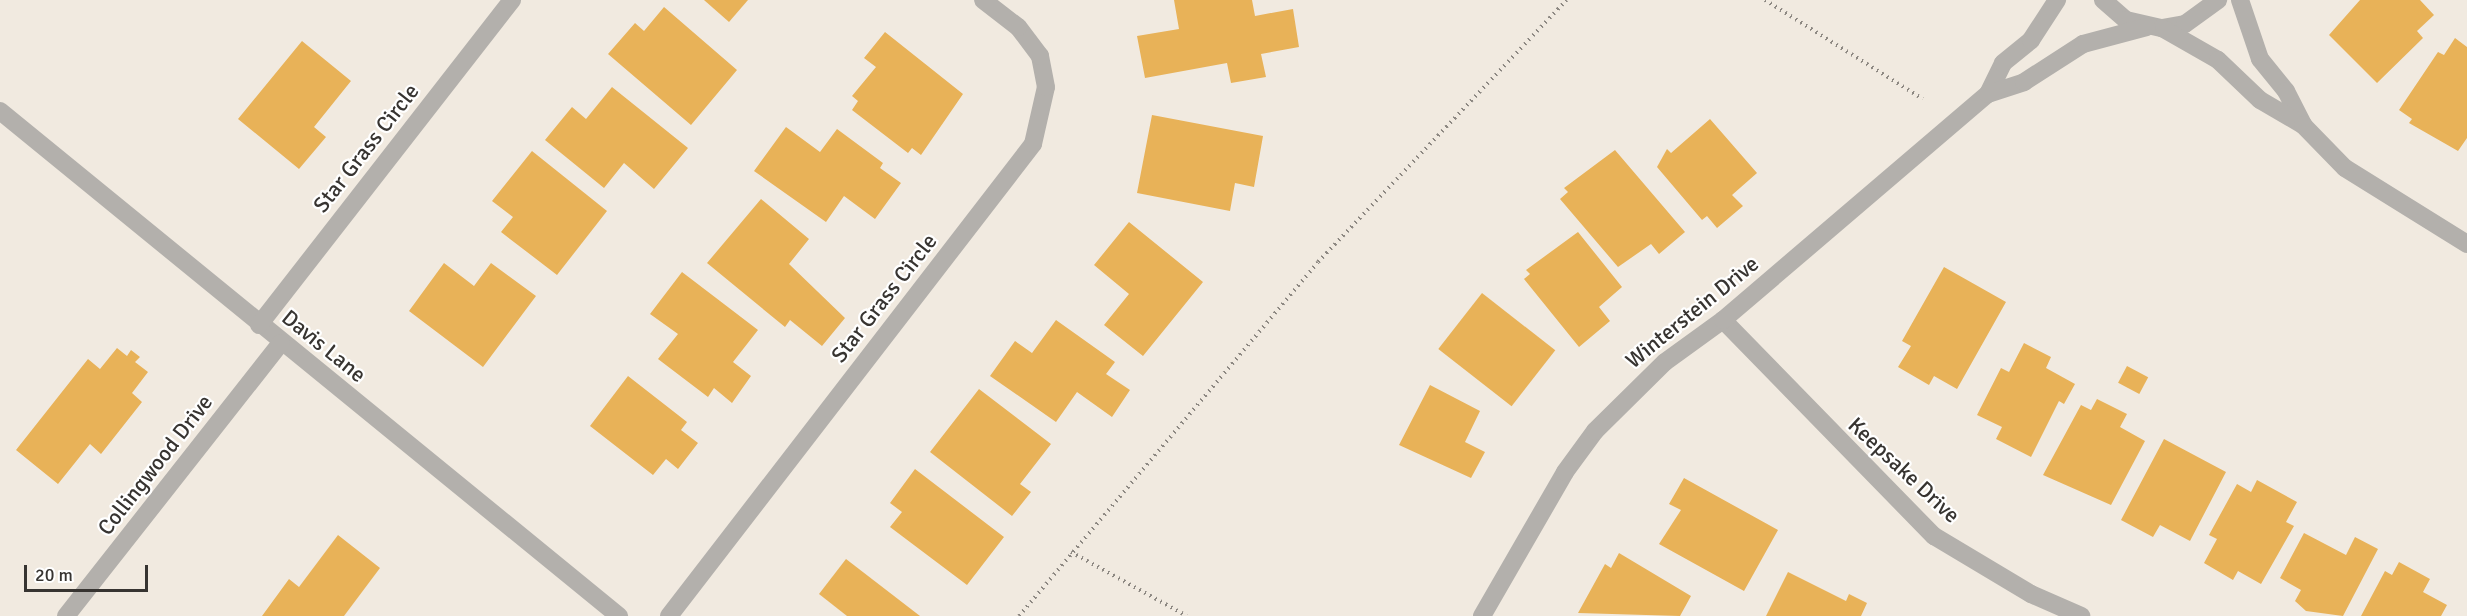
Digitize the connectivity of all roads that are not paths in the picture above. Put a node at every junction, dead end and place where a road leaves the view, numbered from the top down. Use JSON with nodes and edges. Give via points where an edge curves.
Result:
{"nodes":[{"id":1,"x":512,"y":0,"type":"edge"},
{"id":2,"x":982,"y":0,"type":"edge"},
{"id":3,"x":2057,"y":0,"type":"edge"},
{"id":4,"x":2103,"y":0,"type":"edge"},
{"id":5,"x":2218,"y":0,"type":"edge"},
{"id":6,"x":2240,"y":0,"type":"edge"},
{"id":7,"x":2155,"y":28,"type":"junction"},
{"id":8,"x":1988,"y":94,"type":"junction"},
{"id":9,"x":0,"y":111,"type":"edge"},
{"id":10,"x":2303,"y":125,"type":"junction"},
{"id":11,"x":2467,"y":244,"type":"edge"},
{"id":12,"x":1723,"y":320,"type":"junction"},
{"id":13,"x":259,"y":325,"type":"junction"},
{"id":14,"x":281,"y":343,"type":"junction"},
{"id":15,"x":66,"y":616,"type":"edge"},
{"id":16,"x":620,"y":616,"type":"edge"},
{"id":17,"x":669,"y":616,"type":"edge"},
{"id":18,"x":1482,"y":616,"type":"edge"},
{"id":19,"x":2081,"y":616,"type":"edge"}],
"edges":[{"from":1,"to":13,"type":"street","name":"Star Grass Circle"},
{"from":2,"to":17,"type":"street","name":"Star Grass Circle","via":[[1018,27],[1040,56],[1046,87],[1033,144]]},
{"from":3,"to":8,"type":"street","name":"Winterstein Drive","via":[[2031,40],[2003,63]]},
{"from":4,"to":7,"type":"street","via":[[2126,20]]},
{"from":5,"to":7,"type":"street","name":"Winterstein Drive","via":[[2186,24]]},
{"from":6,"to":10,"type":"street","via":[[2260,59],[2286,91]]},
{"from":7,"to":8,"type":"street","name":"Winterstein Drive","via":[[2083,44],[2024,82]]},
{"from":7,"to":10,"type":"street","via":[[2218,60],[2260,100]]},
{"from":8,"to":12,"type":"street","name":"Winterstein Drive"},
{"from":9,"to":13,"type":"street","name":"Davis Lane"},
{"from":10,"to":11,"type":"street","via":[[2345,168]]},
{"from":12,"to":18,"type":"street","name":"Winterstein Drive","via":[[1665,362],[1595,431],[1554,490]]},
{"from":12,"to":19,"type":"street","name":"Keepsake Drive","via":[[1934,536],[2002,578]]},
{"from":13,"to":14,"type":"street","name":"Davis Lane"},
{"from":14,"to":15,"type":"street","name":"Collingwood Drive"},
{"from":14,"to":16,"type":"street","name":"Davis Lane"}]}
